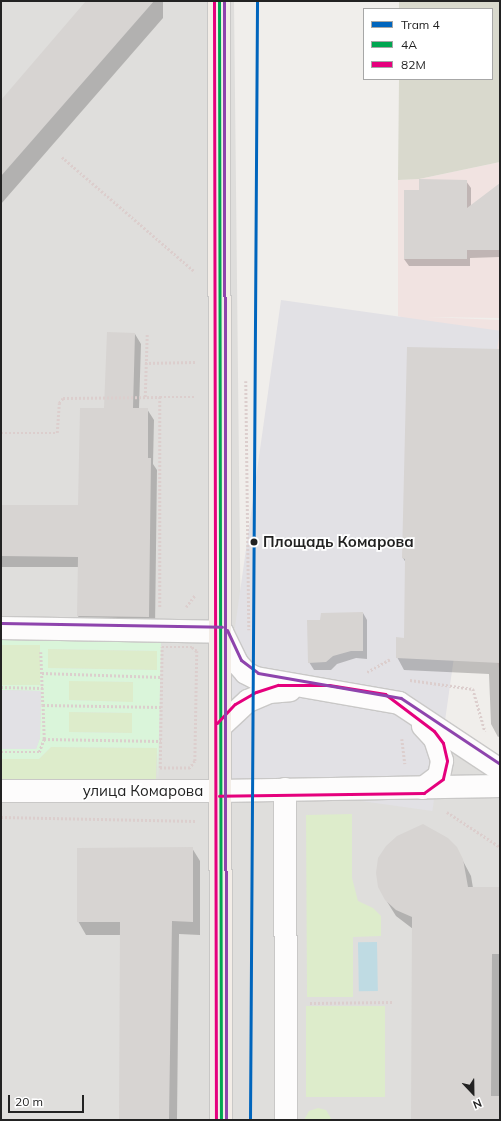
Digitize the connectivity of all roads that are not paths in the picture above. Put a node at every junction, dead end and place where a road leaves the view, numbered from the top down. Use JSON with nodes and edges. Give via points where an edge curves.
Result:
{"nodes":[{"id":1,"x":219,"y":1,"type":"edge"},
{"id":2,"x":1,"y":628,"type":"edge"},
{"id":3,"x":222,"y":632,"type":"junction"},
{"id":4,"x":329,"y":690,"type":"junction"},
{"id":5,"x":384,"y":699,"type":"junction"},
{"id":6,"x":221,"y":726,"type":"junction"},
{"id":7,"x":500,"y":770,"type":"edge"},
{"id":8,"x":500,"y":786,"type":"edge"},
{"id":9,"x":415,"y":788,"type":"junction"},
{"id":10,"x":285,"y":789,"type":"junction"},
{"id":11,"x":1,"y":791,"type":"edge"},
{"id":12,"x":219,"y":791,"type":"junction"},
{"id":13,"x":221,"y":1120,"type":"edge"},
{"id":14,"x":286,"y":1120,"type":"edge"}],
"edges":[{"from":1,"to":3,"type":"main road"},
{"from":2,"to":3,"type":"street"},
{"from":3,"to":4,"type":"street","via":[[233,656],[246,673],[266,680]]},
{"from":3,"to":6,"type":"main road"},
{"from":4,"to":5,"type":"street"},
{"from":4,"to":6,"type":"street","via":[[279,690],[258,696],[238,708]]},
{"from":5,"to":7,"type":"street","via":[[405,705],[459,745]]},
{"from":5,"to":9,"type":"street","via":[[424,728],[438,745],[442,757],[441,769],[434,782]]},
{"from":6,"to":12,"type":"main road"},
{"from":8,"to":9,"type":"street","name":"улица Комарова"},
{"from":9,"to":10,"type":"street","name":"улица Комарова"},
{"from":10,"to":12,"type":"street","name":"улица Комарова"},
{"from":10,"to":14,"type":"street"},
{"from":11,"to":12,"type":"street","name":"улица Комарова"},
{"from":12,"to":13,"type":"main road","via":[[222,816]]}]}
